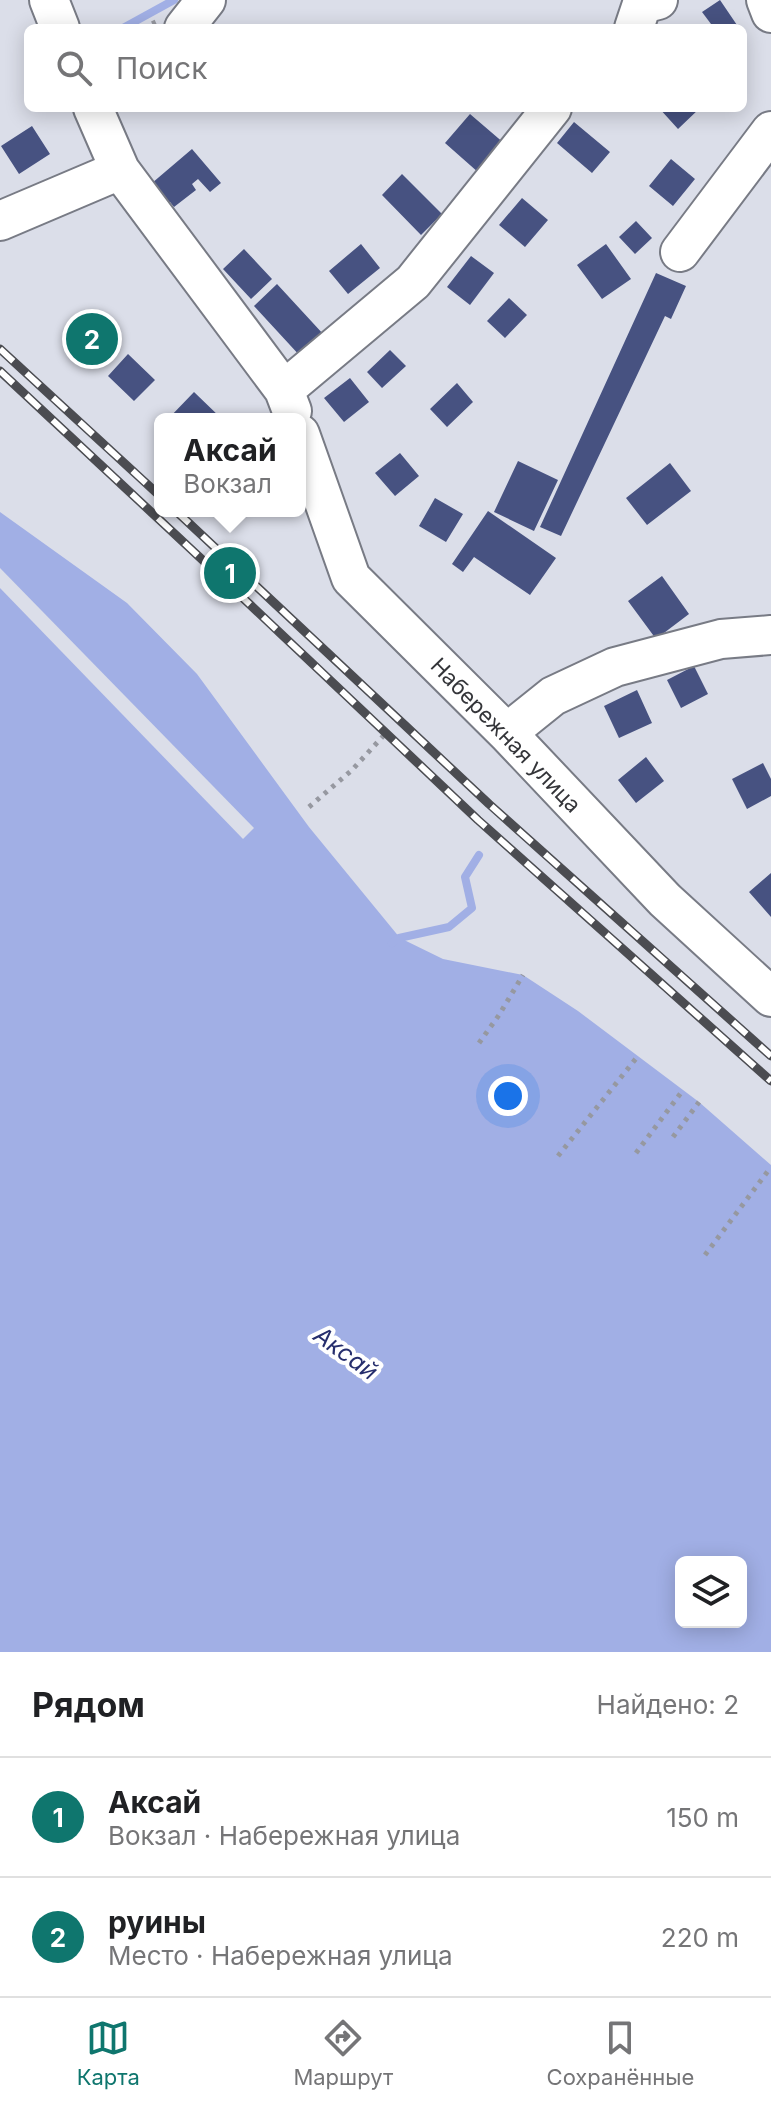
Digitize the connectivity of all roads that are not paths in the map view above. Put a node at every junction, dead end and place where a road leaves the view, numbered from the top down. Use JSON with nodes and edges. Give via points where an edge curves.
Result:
{"nodes":[{"id":1,"x":49,"y":0,"type":"edge"},
{"id":2,"x":206,"y":0,"type":"edge"},
{"id":3,"x":658,"y":0,"type":"edge"},
{"id":4,"x":766,"y":0,"type":"edge"},
{"id":5,"x":771,"y":13,"type":"edge"},
{"id":6,"x":58,"y":24,"type":"edge"},
{"id":7,"x":187,"y":24,"type":"edge"},
{"id":8,"x":635,"y":24,"type":"edge"},
{"id":9,"x":95,"y":112,"type":"edge"},
{"id":10,"x":549,"y":112,"type":"edge"},
{"id":11,"x":771,"y":131,"type":"edge"},
{"id":12,"x":120,"y":170,"type":"junction"},
{"id":13,"x":0,"y":221,"type":"edge"},
{"id":14,"x":680,"y":252,"type":"dead end"},
{"id":15,"x":290,"y":404,"type":"edge"},
{"id":16,"x":306,"y":451,"type":"edge"},
{"id":17,"x":771,"y":635,"type":"edge"},
{"id":18,"x":507,"y":733,"type":"junction"},
{"id":19,"x":771,"y":997,"type":"edge"}],
"edges":[{"from":1,"to":6,"type":"street"},
{"from":2,"to":7,"type":"street"},
{"from":3,"to":8,"type":"street","via":[[642,4]]},
{"from":4,"to":5,"type":"street"},
{"from":9,"to":12,"type":"street"},
{"from":10,"to":15,"type":"street","via":[[413,282]]},
{"from":11,"to":14,"type":"street"},
{"from":12,"to":13,"type":"street"},
{"from":12,"to":15,"type":"street"},
{"from":16,"to":18,"type":"street","name":"Набережная улица","via":[[351,578]]},
{"from":17,"to":18,"type":"street","via":[[721,639],[615,667],[553,696]]},
{"from":18,"to":19,"type":"street","name":"Набережная улица","via":[[665,900]]}]}
